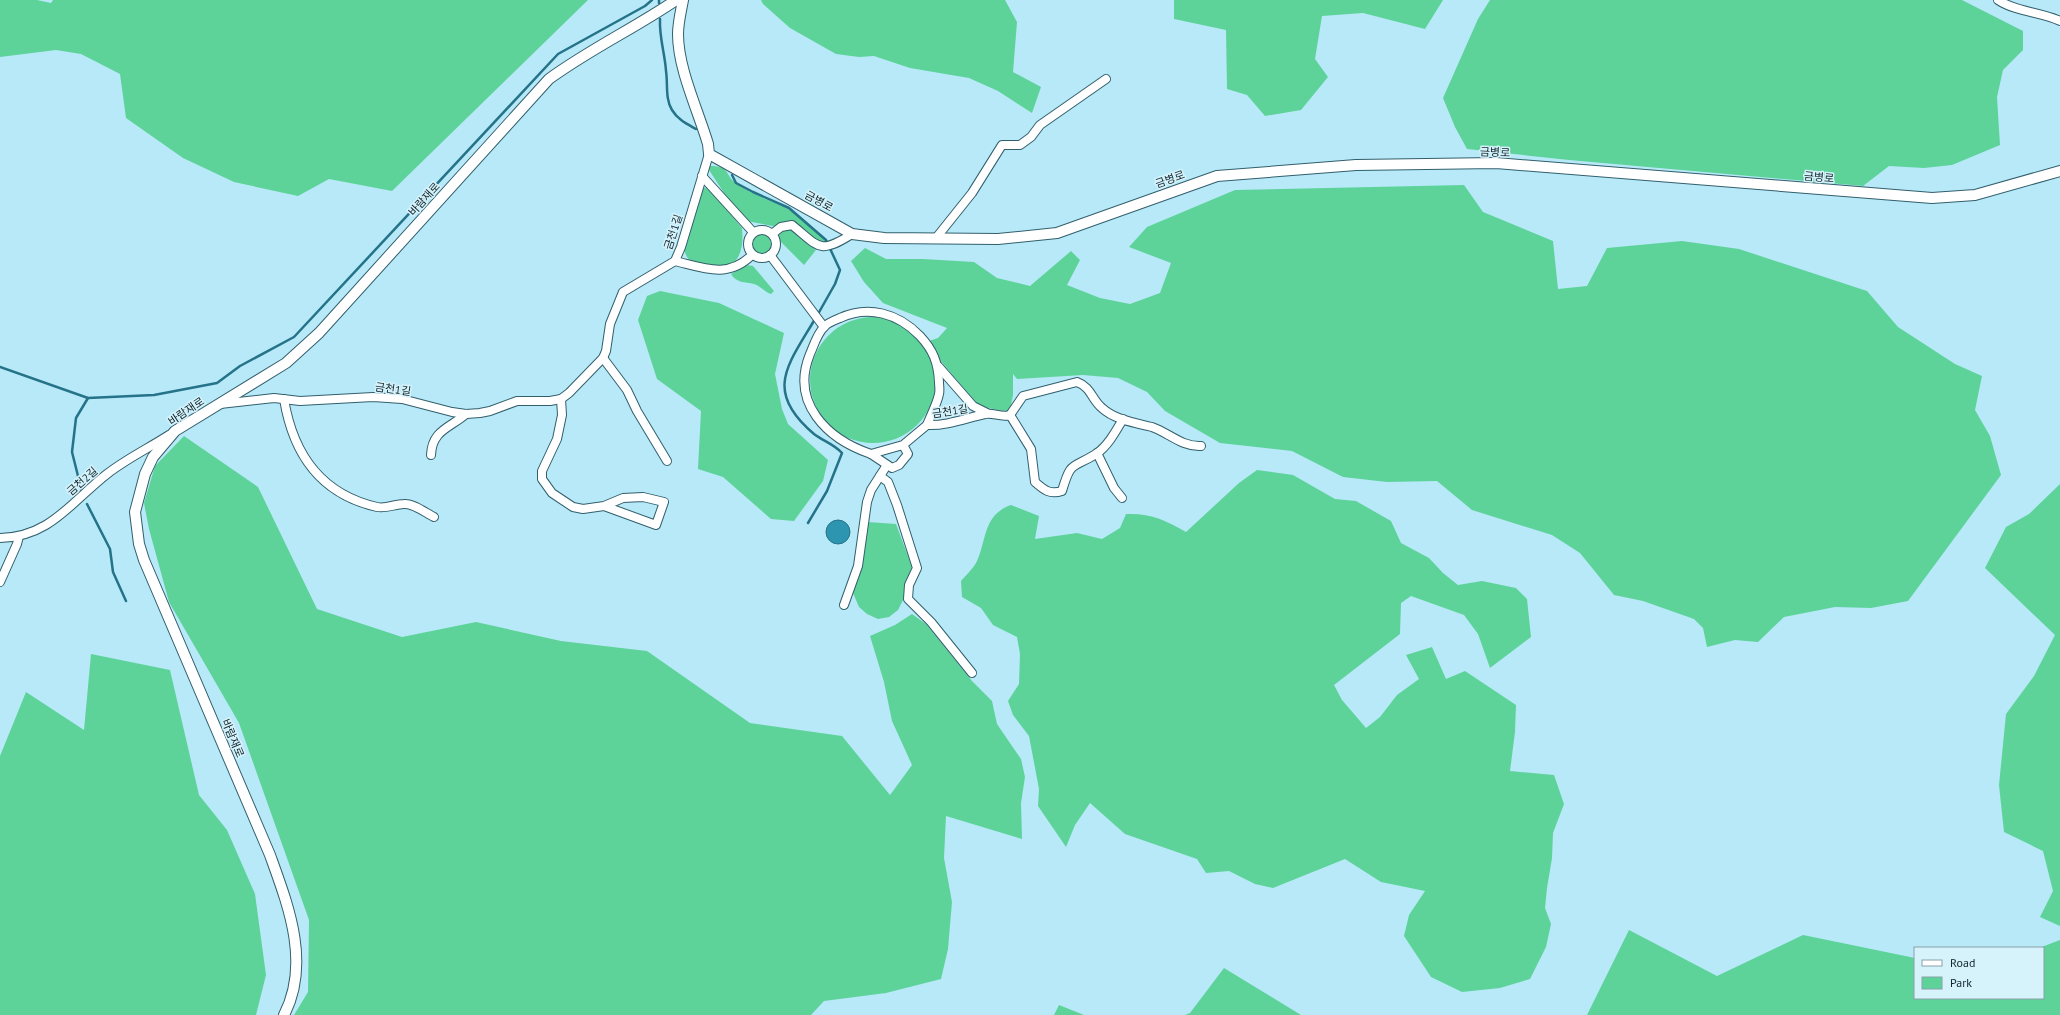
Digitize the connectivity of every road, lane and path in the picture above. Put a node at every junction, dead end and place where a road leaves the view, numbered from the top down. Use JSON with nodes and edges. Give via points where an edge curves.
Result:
{"nodes":[{"id":1,"x":676,"y":0,"type":"edge"},
{"id":2,"x":683,"y":0,"type":"edge"},
{"id":3,"x":1998,"y":0,"type":"edge"},
{"id":4,"x":2060,"y":21,"type":"edge"},
{"id":5,"x":1106,"y":79,"type":"dead end"},
{"id":6,"x":708,"y":149,"type":"junction"},
{"id":7,"x":2060,"y":171,"type":"edge"},
{"id":8,"x":702,"y":176,"type":"junction"},
{"id":9,"x":753,"y":232,"type":"junction"},
{"id":10,"x":772,"y":234,"type":"junction"},
{"id":11,"x":852,"y":234,"type":"junction"},
{"id":12,"x":936,"y":238,"type":"junction"},
{"id":13,"x":752,"y":255,"type":"junction"},
{"id":14,"x":770,"y":255,"type":"junction"},
{"id":15,"x":675,"y":261,"type":"junction"},
{"id":16,"x":822,"y":324,"type":"junction"},
{"id":17,"x":603,"y":358,"type":"junction"},
{"id":18,"x":938,"y":366,"type":"junction"},
{"id":19,"x":284,"y":399,"type":"junction"},
{"id":20,"x":561,"y":399,"type":"junction"},
{"id":21,"x":219,"y":404,"type":"junction"},
{"id":22,"x":987,"y":413,"type":"junction"},
{"id":23,"x":466,"y":414,"type":"junction"},
{"id":24,"x":1010,"y":415,"type":"junction"},
{"id":25,"x":1123,"y":419,"type":"junction"},
{"id":26,"x":927,"y":425,"type":"junction"},
{"id":27,"x":175,"y":432,"type":"junction"},
{"id":28,"x":903,"y":445,"type":"junction"},
{"id":29,"x":1201,"y":446,"type":"dead end"},
{"id":30,"x":1097,"y":453,"type":"junction"},
{"id":31,"x":871,"y":454,"type":"junction"},
{"id":32,"x":431,"y":455,"type":"dead end"},
{"id":33,"x":667,"y":461,"type":"dead end"},
{"id":34,"x":887,"y":466,"type":"junction"},
{"id":35,"x":880,"y":476,"type":"junction"},
{"id":36,"x":1122,"y":498,"type":"dead end"},
{"id":37,"x":604,"y":506,"type":"junction"},
{"id":38,"x":434,"y":517,"type":"dead end"},
{"id":39,"x":19,"y":536,"type":"junction"},
{"id":40,"x":0,"y":538,"type":"edge"},
{"id":41,"x":0,"y":582,"type":"edge"},
{"id":42,"x":844,"y":605,"type":"dead end"},
{"id":43,"x":972,"y":673,"type":"dead end"},
{"id":44,"x":284,"y":1015,"type":"edge"}],
"edges":[{"from":1,"to":21,"type":"street","name":"바람재로","via":[[574,61],[549,79],[319,333],[286,363]]},
{"from":2,"to":6,"type":"street","via":[[678,46]]},
{"from":3,"to":4,"type":"street"},
{"from":5,"to":12,"type":"street","via":[[1040,125],[1031,138],[1020,145],[1002,145],[972,193]]},
{"from":6,"to":8,"type":"street","name":"금천1길"},
{"from":6,"to":11,"type":"street","name":"금병로"},
{"from":7,"to":12,"type":"street","name":"금병로","via":[[1975,195],[1932,198],[1496,163],[1356,165],[1217,176],[1057,233],[998,239]]},
{"from":8,"to":9,"type":"street"},
{"from":8,"to":15,"type":"street","name":"금천1길"},
{"from":9,"to":10,"type":"street","via":[[761,229]]},
{"from":9,"to":13,"type":"street","via":[[747,243]]},
{"from":10,"to":11,"type":"street","via":[[781,227],[792,225],[813,244],[824,247]]},
{"from":10,"to":14,"type":"street","via":[[776,247]]},
{"from":11,"to":12,"type":"street","name":"금병로","via":[[884,238]]},
{"from":13,"to":14,"type":"street","via":[[761,258]]},
{"from":13,"to":15,"type":"street","via":[[744,263],[720,271]]},
{"from":14,"to":16,"type":"street"},
{"from":15,"to":17,"type":"street","name":"금천1길","via":[[623,292],[610,324]]},
{"from":16,"to":18,"type":"street","name":"금천1길","via":[[861,311],[885,314],[916,332],[931,348]]},
{"from":16,"to":31,"type":"street","via":[[805,373],[803,385],[807,399],[823,426],[850,446]]},
{"from":17,"to":20,"type":"street"},
{"from":17,"to":33,"type":"street","via":[[627,390]]},
{"from":18,"to":22,"type":"street","via":[[973,406]]},
{"from":18,"to":26,"type":"street","name":"금천1길","via":[[940,393]]},
{"from":19,"to":21,"type":"street","name":"금천1길"},
{"from":19,"to":23,"type":"street","name":"금천1길","via":[[402,399]]},
{"from":19,"to":38,"type":"street","via":[[296,445],[317,475],[347,496],[378,507],[406,503]]},
{"from":20,"to":23,"type":"street","name":"금천1길","via":[[517,401],[490,411]]},
{"from":20,"to":37,"type":"street","via":[[562,415],[558,432],[553,450],[545,463],[542,479],[552,493],[573,507],[583,509]]},
{"from":21,"to":27,"type":"street","name":"바람재로"},
{"from":22,"to":24,"type":"street","name":"금천1길","via":[[1005,417]]},
{"from":22,"to":26,"type":"street","name":"금천1길","via":[[935,426]]},
{"from":23,"to":32,"type":"street","via":[[441,431],[432,445]]},
{"from":24,"to":25,"type":"street","via":[[1023,396],[1077,382],[1089,389],[1102,408]]},
{"from":24,"to":30,"type":"street","via":[[1031,449],[1035,482],[1045,491],[1055,494],[1062,491],[1068,471]]},
{"from":25,"to":29,"type":"street","via":[[1152,428],[1191,446]]},
{"from":25,"to":30,"type":"street","via":[[1115,433]]},
{"from":26,"to":28,"type":"street"},
{"from":27,"to":39,"type":"street","name":"금천2길","via":[[108,473],[53,522],[34,532]]},
{"from":27,"to":44,"type":"street","name":"바람재로","via":[[153,457],[145,474],[135,512],[139,544],[270,855],[285,899],[293,929],[296,957],[292,991]]},
{"from":28,"to":31,"type":"street"},
{"from":28,"to":34,"type":"street","via":[[908,454],[899,465],[892,468]]},
{"from":30,"to":36,"type":"street","via":[[1114,488]]},
{"from":31,"to":34,"type":"street"},
{"from":34,"to":35,"type":"street"},
{"from":35,"to":42,"type":"street","via":[[867,502],[858,566]]},
{"from":35,"to":43,"type":"street","via":[[888,482],[917,568],[909,585],[908,599],[931,622]]},
{"from":37,"to":37,"type":"street","via":[[656,525],[664,502],[643,497],[623,498]]},
{"from":39,"to":40,"type":"street","name":"금천2길"},
{"from":39,"to":41,"type":"street","via":[[18,544]]}]}
